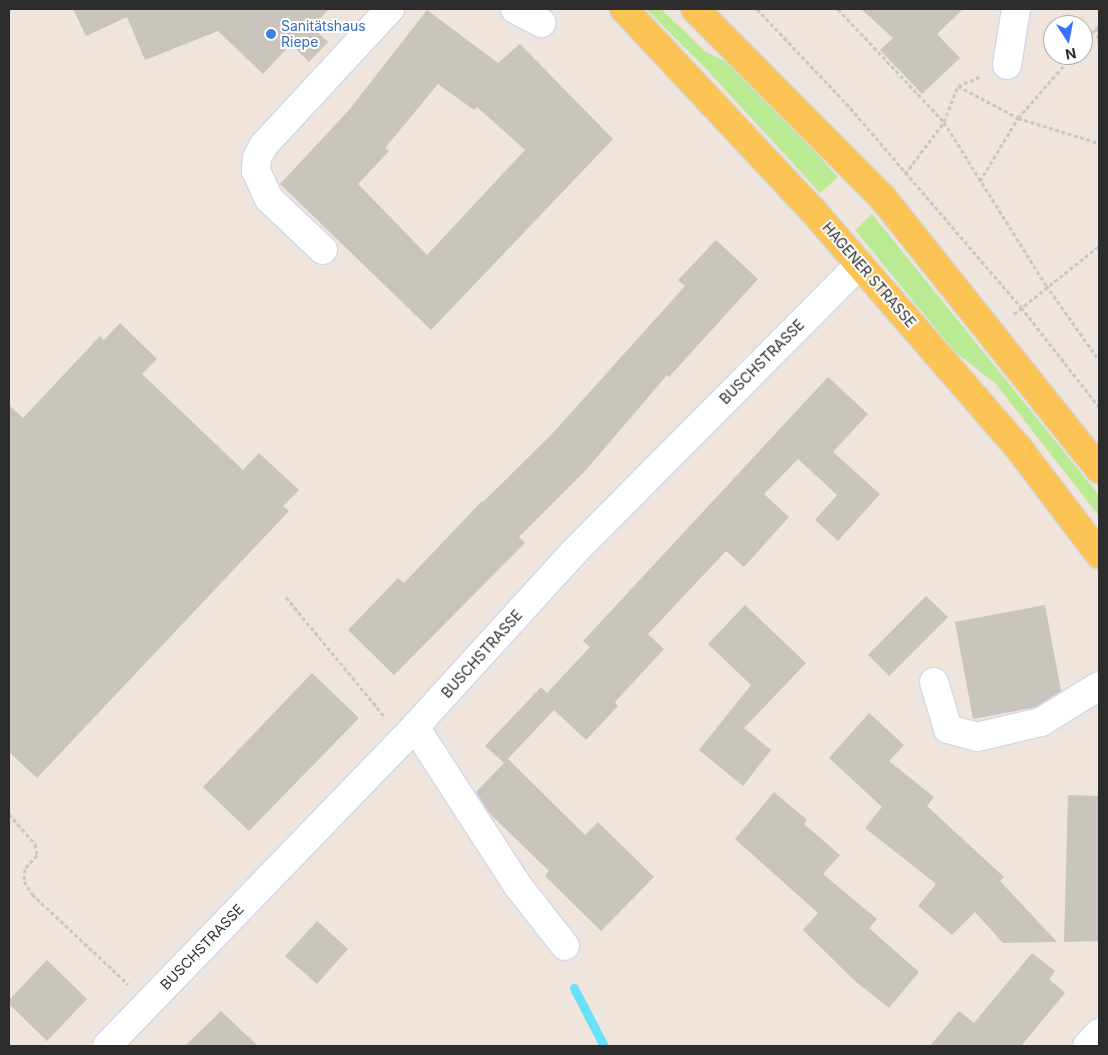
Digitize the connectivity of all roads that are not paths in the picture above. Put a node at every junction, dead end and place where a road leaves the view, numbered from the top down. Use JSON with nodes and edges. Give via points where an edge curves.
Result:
{"nodes":[{"id":1,"x":390,"y":9,"type":"edge"},
{"id":2,"x":515,"y":9,"type":"edge"},
{"id":3,"x":624,"y":9,"type":"edge"},
{"id":4,"x":695,"y":9,"type":"edge"},
{"id":5,"x":1016,"y":9,"type":"edge"},
{"id":6,"x":541,"y":23,"type":"dead end"},
{"id":7,"x":1007,"y":64,"type":"road end"},
{"id":8,"x":323,"y":250,"type":"dead end"},
{"id":9,"x":859,"y":265,"type":"junction"},
{"id":10,"x":1099,"y":469,"type":"edge"},
{"id":11,"x":1099,"y":554,"type":"edge"},
{"id":12,"x":934,"y":682,"type":"dead end"},
{"id":13,"x":1099,"y":686,"type":"edge"},
{"id":14,"x":409,"y":734,"type":"junction"},
{"id":15,"x":565,"y":946,"type":"dead end"},
{"id":16,"x":1099,"y":1033,"type":"edge"},
{"id":17,"x":107,"y":1046,"type":"edge"},
{"id":18,"x":1088,"y":1046,"type":"edge"}],
"edges":[{"from":1,"to":8,"type":"street","via":[[263,146],[257,158],[256,171],[269,198]]},
{"from":2,"to":6,"type":"street"},
{"from":3,"to":9,"type":"main road","name":"HAGENER STRASSE","via":[[814,212]]},
{"from":4,"to":10,"type":"main road","via":[[882,197]]},
{"from":5,"to":7,"type":"street"},
{"from":9,"to":11,"type":"main road","name":"HAGENER STRASSE","via":[[1020,450]]},
{"from":9,"to":14,"type":"street","name":"BUSCHSTRASSE","via":[[574,552]]},
{"from":12,"to":13,"type":"street","via":[[948,729],[977,737],[1041,722]]},
{"from":14,"to":15,"type":"street"},
{"from":14,"to":17,"type":"street","name":"BUSCHSTRASSE"},
{"from":16,"to":18,"type":"street"}]}
